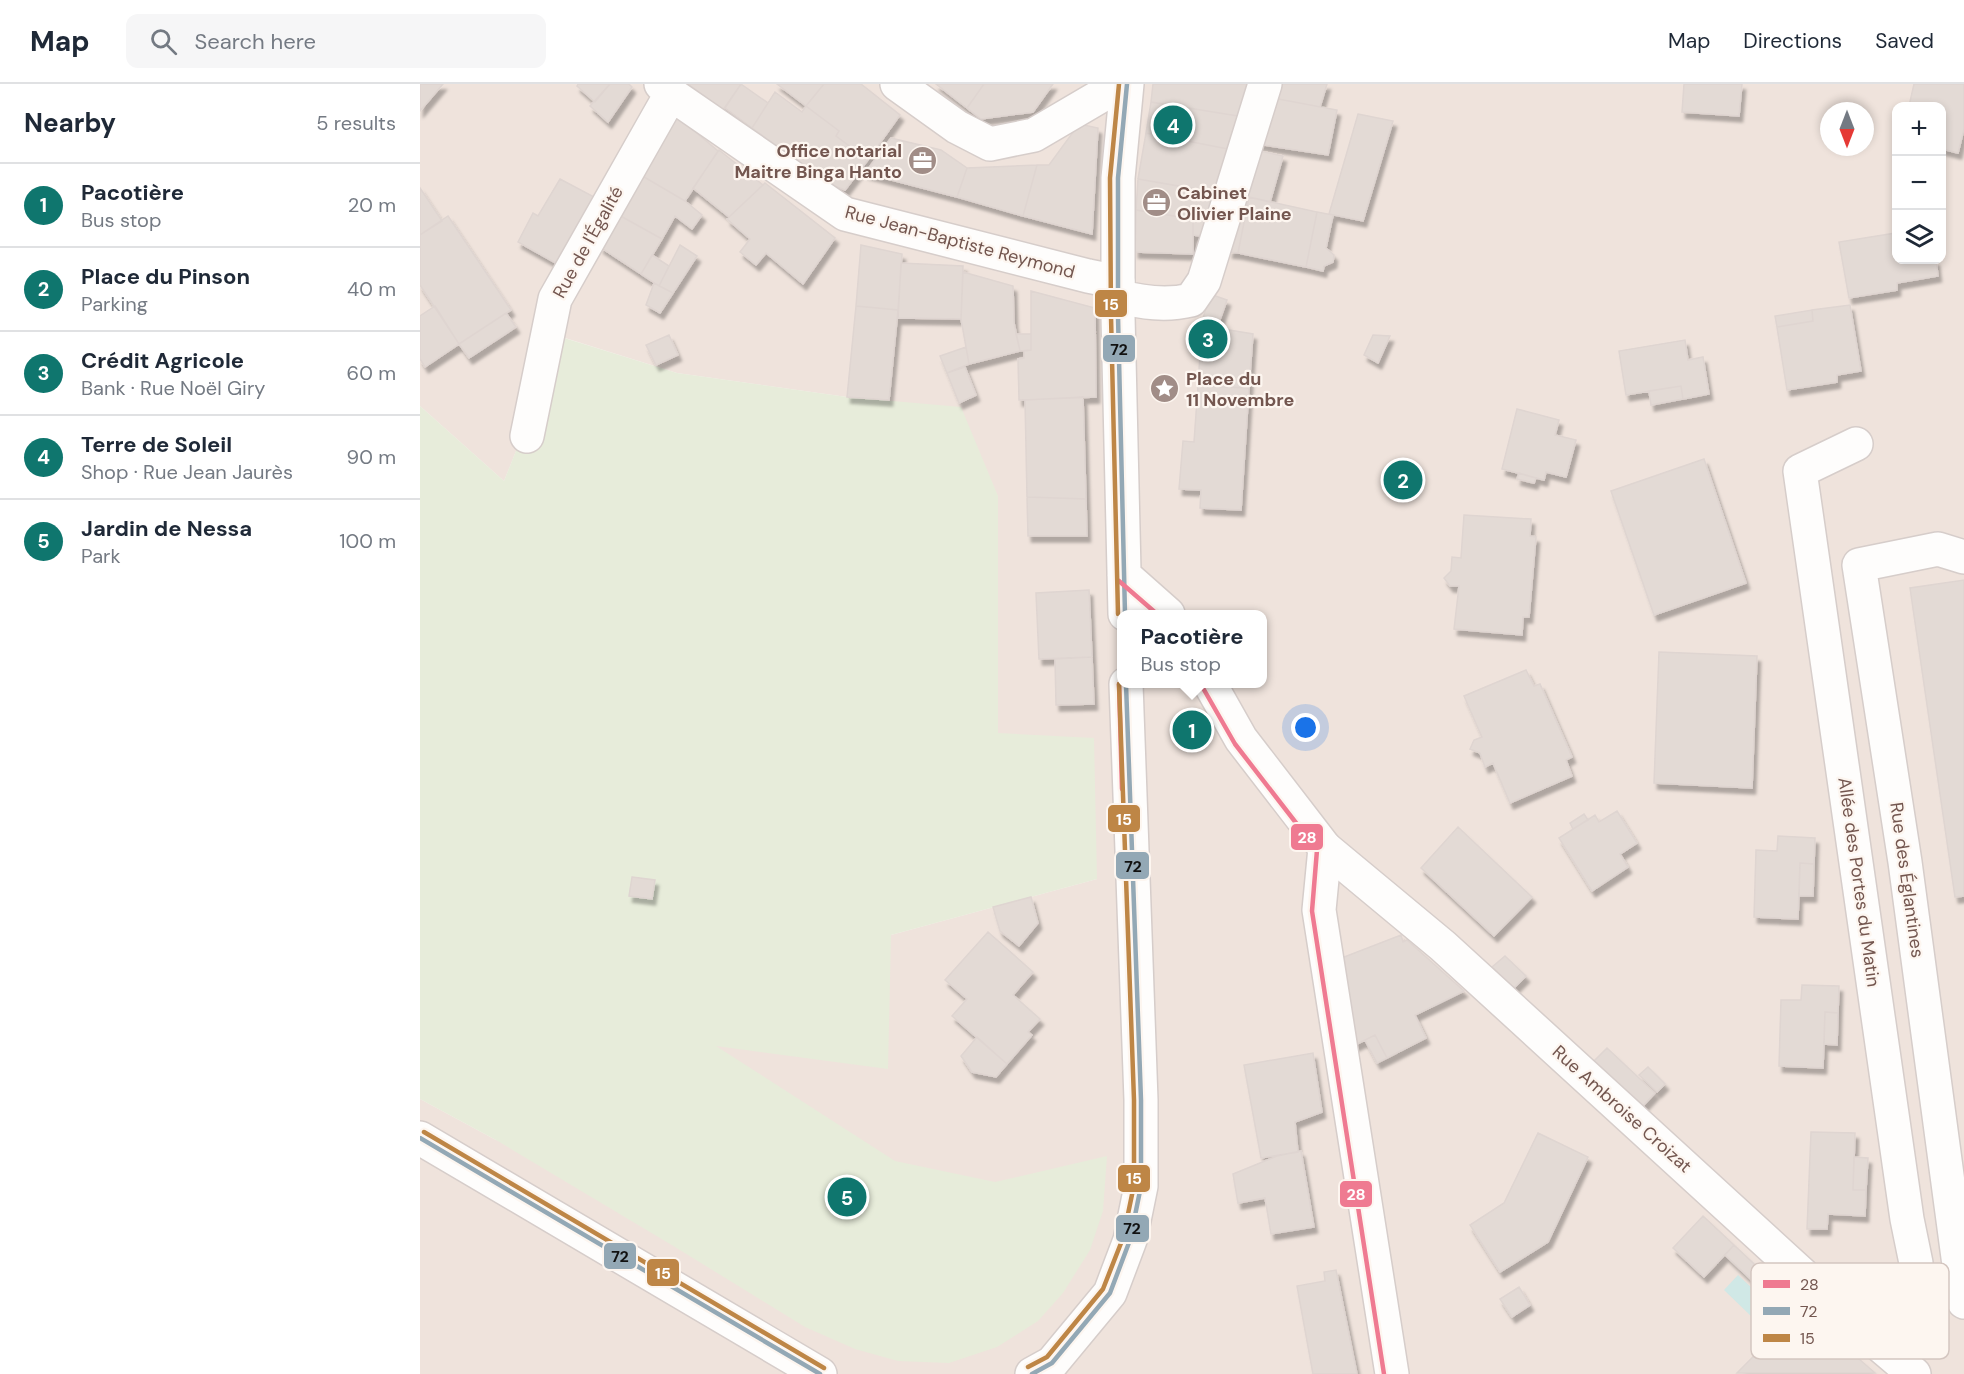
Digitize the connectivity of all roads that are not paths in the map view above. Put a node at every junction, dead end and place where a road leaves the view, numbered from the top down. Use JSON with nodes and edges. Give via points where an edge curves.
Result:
{"nodes":[{"id":1,"x":897,"y":84,"type":"edge"},
{"id":2,"x":1121,"y":84,"type":"edge"},
{"id":3,"x":1127,"y":84,"type":"edge"},
{"id":4,"x":1265,"y":84,"type":"edge"},
{"id":5,"x":666,"y":89,"type":"edge"},
{"id":6,"x":1118,"y":289,"type":"junction"},
{"id":7,"x":527,"y":436,"type":"dead end"},
{"id":8,"x":1856,"y":444,"type":"dead end"},
{"id":9,"x":1964,"y":557,"type":"edge"},
{"id":10,"x":1124,"y":575,"type":"junction"},
{"id":11,"x":1125,"y":610,"type":"edge"},
{"id":12,"x":1162,"y":610,"type":"edge"},
{"id":13,"x":1126,"y":688,"type":"edge"},
{"id":14,"x":1212,"y":688,"type":"edge"},
{"id":15,"x":1325,"y":848,"type":"junction"},
{"id":16,"x":420,"y":1138,"type":"edge"},
{"id":17,"x":1790,"y":1263,"type":"edge"},
{"id":18,"x":1916,"y":1263,"type":"edge"},
{"id":19,"x":1964,"y":1302,"type":"edge"},
{"id":20,"x":1896,"y":1359,"type":"edge"},
{"id":21,"x":820,"y":1374,"type":"edge"},
{"id":22,"x":1032,"y":1374,"type":"edge"},
{"id":23,"x":1392,"y":1374,"type":"edge"},
{"id":24,"x":1914,"y":1374,"type":"edge"}],
"edges":[{"from":1,"to":2,"type":"street","via":[[957,127],[990,144],[1034,135]]},
{"from":3,"to":6,"type":"street","via":[[1118,178]]},
{"from":4,"to":6,"type":"street","name":"Rue Jean-Baptiste Reymond","via":[[1204,281],[1191,300],[1173,305],[1140,302]]},
{"from":5,"to":6,"type":"street","name":"Rue Jean-Baptiste Reymond","via":[[845,214],[1088,276]]},
{"from":5,"to":7,"type":"street","name":"Rue de l'Égalité","via":[[555,299]]},
{"from":6,"to":10,"type":"street"},
{"from":8,"to":18,"type":"street","name":"Allée des Portes du Matin","via":[[1800,471]]},
{"from":9,"to":19,"type":"street","name":"Rue des Églantines","via":[[1938,549],[1859,565],[1905,862]]},
{"from":10,"to":11,"type":"street"},
{"from":10,"to":12,"type":"street"},
{"from":13,"to":22,"type":"street","via":[[1142,1186],[1130,1239],[1110,1293],[1052,1363]]},
{"from":14,"to":15,"type":"street","name":"Rue Ambroise Croizat","via":[[1241,739]]},
{"from":15,"to":17,"type":"street","name":"Rue Ambroise Croizat","via":[[1443,946]]},
{"from":15,"to":23,"type":"street","via":[[1319,910]]},
{"from":16,"to":21,"type":"street"},
{"from":20,"to":24,"type":"street","name":"Rue Ambroise Croizat"}]}
